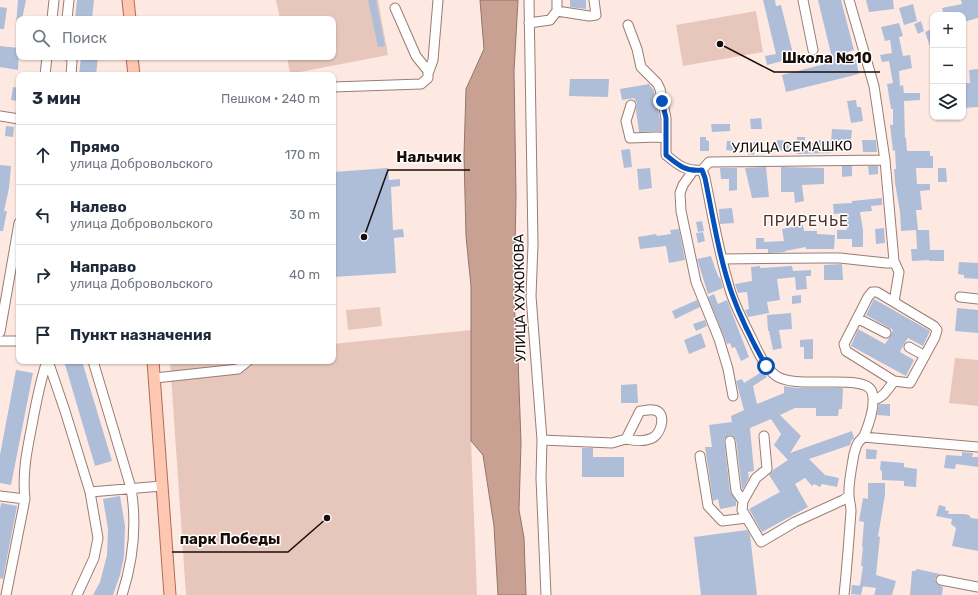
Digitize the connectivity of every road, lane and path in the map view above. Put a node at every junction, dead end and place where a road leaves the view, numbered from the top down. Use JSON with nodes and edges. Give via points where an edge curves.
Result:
{"nodes":[{"id":1,"x":54,"y":0,"type":"edge"},
{"id":2,"x":69,"y":0,"type":"edge"},
{"id":3,"x":128,"y":0,"type":"edge"},
{"id":4,"x":438,"y":0,"type":"edge"},
{"id":5,"x":529,"y":0,"type":"edge"},
{"id":6,"x":557,"y":0,"type":"edge"},
{"id":7,"x":594,"y":0,"type":"edge"},
{"id":8,"x":803,"y":0,"type":"edge"},
{"id":9,"x":849,"y":0,"type":"edge"},
{"id":10,"x":396,"y":8,"type":"dead end"},
{"id":11,"x":557,"y":11,"type":"junction"},
{"id":12,"x":52,"y":16,"type":"edge"},
{"id":13,"x":68,"y":16,"type":"edge"},
{"id":14,"x":130,"y":16,"type":"edge"},
{"id":15,"x":529,"y":23,"type":"junction"},
{"id":16,"x":628,"y":26,"type":"dead end"},
{"id":17,"x":813,"y":50,"type":"dead end"},
{"id":18,"x":47,"y":60,"type":"edge"},
{"id":19,"x":72,"y":60,"type":"edge"},
{"id":20,"x":132,"y":60,"type":"edge"},
{"id":21,"x":45,"y":72,"type":"edge"},
{"id":22,"x":71,"y":72,"type":"edge"},
{"id":23,"x":134,"y":72,"type":"edge"},
{"id":24,"x":428,"y":74,"type":"junction"},
{"id":25,"x":336,"y":86,"type":"edge"},
{"id":26,"x":631,"y":105,"type":"dead end"},
{"id":27,"x":0,"y":116,"type":"edge"},
{"id":28,"x":16,"y":119,"type":"edge"},
{"id":29,"x":666,"y":138,"type":"junction"},
{"id":30,"x":885,"y":160,"type":"junction"},
{"id":31,"x":698,"y":170,"type":"junction"},
{"id":32,"x":16,"y":240,"type":"edge"},
{"id":33,"x":722,"y":259,"type":"junction"},
{"id":34,"x":894,"y":261,"type":"junction"},
{"id":35,"x":960,"y":297,"type":"dead end"},
{"id":36,"x":978,"y":300,"type":"edge"},
{"id":37,"x":894,"y":302,"type":"junction"},
{"id":38,"x":858,"y":318,"type":"junction"},
{"id":39,"x":0,"y":332,"type":"edge"},
{"id":40,"x":886,"y":333,"type":"dead end"},
{"id":41,"x":0,"y":341,"type":"edge"},
{"id":42,"x":16,"y":341,"type":"edge"},
{"id":43,"x":909,"y":347,"type":"dead end"},
{"id":44,"x":925,"y":356,"type":"junction"},
{"id":45,"x":46,"y":364,"type":"edge"},
{"id":46,"x":48,"y":364,"type":"edge"},
{"id":47,"x":94,"y":364,"type":"edge"},
{"id":48,"x":154,"y":364,"type":"edge"},
{"id":49,"x":244,"y":364,"type":"edge"},
{"id":50,"x":155,"y":378,"type":"junction"},
{"id":51,"x":894,"y":381,"type":"junction"},
{"id":52,"x":733,"y":396,"type":"dead end"},
{"id":53,"x":874,"y":400,"type":"junction"},
{"id":54,"x":764,"y":436,"type":"dead end"},
{"id":55,"x":863,"y":437,"type":"junction"},
{"id":56,"x":626,"y":439,"type":"dead end"},
{"id":57,"x":542,"y":440,"type":"junction"},
{"id":58,"x":730,"y":441,"type":"dead end"},
{"id":59,"x":978,"y":447,"type":"edge"},
{"id":60,"x":700,"y":456,"type":"dead end"},
{"id":61,"x":162,"y":486,"type":"junction"},
{"id":62,"x":131,"y":488,"type":"junction"},
{"id":63,"x":90,"y":492,"type":"junction"},
{"id":64,"x":0,"y":496,"type":"edge"},
{"id":65,"x":849,"y":496,"type":"junction"},
{"id":66,"x":25,"y":499,"type":"junction"},
{"id":67,"x":743,"y":501,"type":"junction"},
{"id":68,"x":747,"y":518,"type":"junction"},
{"id":69,"x":941,"y":580,"type":"dead end"},
{"id":70,"x":978,"y":587,"type":"edge"},
{"id":71,"x":6,"y":595,"type":"edge"},
{"id":72,"x":77,"y":595,"type":"edge"},
{"id":73,"x":122,"y":595,"type":"edge"},
{"id":74,"x":170,"y":595,"type":"edge"},
{"id":75,"x":546,"y":595,"type":"edge"},
{"id":76,"x":844,"y":595,"type":"edge"}],
"edges":[{"from":1,"to":12,"type":"street"},
{"from":2,"to":13,"type":"street"},
{"from":3,"to":14,"type":"main road"},
{"from":4,"to":24,"type":"street","via":[[433,60]]},
{"from":5,"to":15,"type":"street","name":"УЛИЦА ХУЖОКОВА"},
{"from":6,"to":11,"type":"street"},
{"from":7,"to":11,"type":"street","via":[[596,15]]},
{"from":8,"to":17,"type":"street"},
{"from":9,"to":30,"type":"street","via":[[874,86]]},
{"from":10,"to":24,"type":"street","via":[[416,56]]},
{"from":11,"to":15,"type":"street","via":[[550,20]]},
{"from":15,"to":57,"type":"street","name":"УЛИЦА ХУЖОКОВА","via":[[533,244],[531,296]]},
{"from":16,"to":29,"type":"street","via":[[642,67],[660,89],[666,118]]},
{"from":18,"to":21,"type":"street"},
{"from":19,"to":22,"type":"street"},
{"from":20,"to":23,"type":"main road"},
{"from":24,"to":25,"type":"street","via":[[425,82],[421,84]]},
{"from":26,"to":29,"type":"street","via":[[626,121],[630,138]]},
{"from":27,"to":28,"type":"street"},
{"from":29,"to":31,"type":"street","via":[[666,155],[684,168]]},
{"from":30,"to":31,"type":"street","name":"УЛИЦА СЕМАШКО","via":[[708,162]]},
{"from":30,"to":34,"type":"street"},
{"from":31,"to":33,"type":"street","via":[[705,178]]},
{"from":31,"to":52,"type":"street","via":[[683,185],[680,193],[681,211],[696,282],[721,347]]},
{"from":32,"to":39,"type":"street"},
{"from":33,"to":34,"type":"street","via":[[840,258],[886,263]]},
{"from":33,"to":53,"type":"street","via":[[742,318],[771,372],[788,380],[858,382],[870,388]]},
{"from":34,"to":37,"type":"street","via":[[899,272]]},
{"from":35,"to":36,"type":"street"},
{"from":37,"to":38,"type":"street","via":[[877,292],[872,292]]},
{"from":37,"to":44,"type":"street","via":[[937,330]]},
{"from":38,"to":40,"type":"street"},
{"from":38,"to":51,"type":"street","via":[[844,348]]},
{"from":41,"to":42,"type":"street"},
{"from":43,"to":44,"type":"street"},
{"from":44,"to":51,"type":"street","via":[[910,383]]},
{"from":45,"to":66,"type":"street","via":[[40,382],[25,462]]},
{"from":46,"to":63,"type":"street"},
{"from":47,"to":62,"type":"street"},
{"from":48,"to":50,"type":"main road"},
{"from":49,"to":50,"type":"street","via":[[238,369]]},
{"from":50,"to":61,"type":"main road"},
{"from":51,"to":53,"type":"street","via":[[886,392]]},
{"from":53,"to":55,"type":"street"},
{"from":54,"to":67,"type":"street","via":[[767,469],[756,478]]},
{"from":55,"to":59,"type":"street"},
{"from":55,"to":65,"type":"street","via":[[858,442],[855,452]]},
{"from":56,"to":57,"type":"street","via":[[612,444]]},
{"from":57,"to":75,"type":"street","name":"УЛИЦА ХУЖОКОВА"},
{"from":58,"to":67,"type":"street","via":[[736,491]]},
{"from":60,"to":68,"type":"street","via":[[708,506],[722,521]]},
{"from":61,"to":62,"type":"street"},
{"from":61,"to":74,"type":"main road"},
{"from":62,"to":63,"type":"street"},
{"from":62,"to":73,"type":"street","via":[[134,535]]},
{"from":63,"to":72,"type":"street","via":[[98,538],[94,558]]},
{"from":64,"to":66,"type":"street"},
{"from":65,"to":68,"type":"street","via":[[761,542]]},
{"from":65,"to":76,"type":"street","via":[[851,504]]},
{"from":66,"to":71,"type":"street"},
{"from":67,"to":68,"type":"street","via":[[742,510]]},
{"from":69,"to":70,"type":"street"}]}
